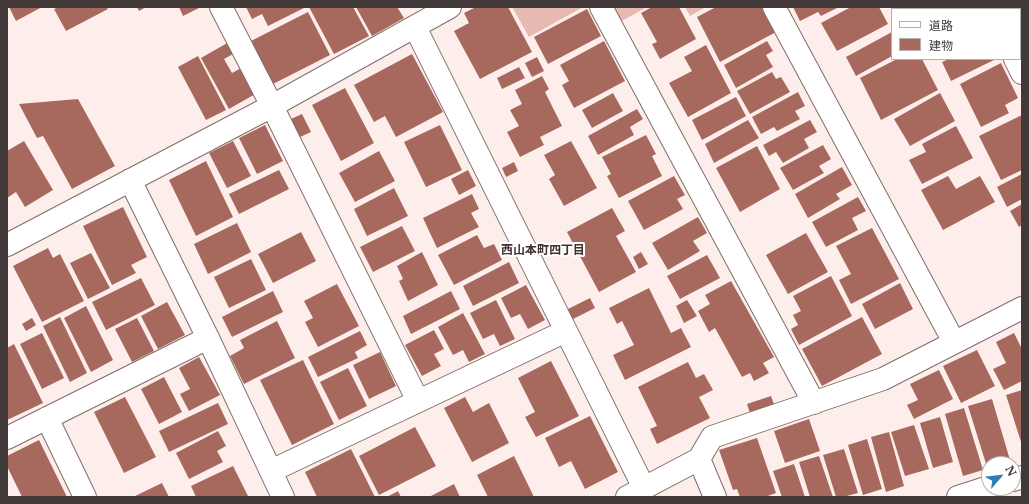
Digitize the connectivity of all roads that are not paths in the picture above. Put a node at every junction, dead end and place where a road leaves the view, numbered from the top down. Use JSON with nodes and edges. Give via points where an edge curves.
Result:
{"nodes":[{"id":1,"x":221,"y":7,"type":"edge"},
{"id":2,"x":601,"y":7,"type":"edge"},
{"id":3,"x":774,"y":7,"type":"edge"},
{"id":4,"x":441,"y":9,"type":"edge"},
{"id":5,"x":415,"y":27,"type":"junction"},
{"id":6,"x":1016,"y":60,"type":"edge"},
{"id":7,"x":1022,"y":73,"type":"edge"},
{"id":8,"x":272,"y":106,"type":"junction"},
{"id":9,"x":130,"y":180,"type":"junction"},
{"id":10,"x":9,"y":240,"type":"edge"},
{"id":11,"x":1022,"y":308,"type":"edge"},
{"id":12,"x":566,"y":331,"type":"junction"},
{"id":13,"x":208,"y":338,"type":"junction"},
{"id":14,"x":954,"y":342,"type":"junction"},
{"id":15,"x":418,"y":401,"type":"junction"},
{"id":16,"x":814,"y":403,"type":"junction"},
{"id":17,"x":47,"y":418,"type":"junction"},
{"id":18,"x":7,"y":438,"type":"edge"},
{"id":19,"x":699,"y":459,"type":"junction"},
{"id":20,"x":271,"y":471,"type":"junction"},
{"id":21,"x":981,"y":490,"type":"edge"},
{"id":22,"x":636,"y":493,"type":"edge"},
{"id":23,"x":85,"y":497,"type":"edge"},
{"id":24,"x":283,"y":497,"type":"edge"},
{"id":25,"x":715,"y":497,"type":"edge"},
{"id":26,"x":958,"y":497,"type":"edge"}],
"edges":[{"from":1,"to":8,"type":"street"},
{"from":2,"to":16,"type":"street"},
{"from":3,"to":14,"type":"street"},
{"from":4,"to":5,"type":"street"},
{"from":5,"to":8,"type":"street"},
{"from":5,"to":12,"type":"street"},
{"from":6,"to":7,"type":"street"},
{"from":8,"to":9,"type":"street"},
{"from":8,"to":15,"type":"street"},
{"from":9,"to":10,"type":"street"},
{"from":9,"to":13,"type":"street"},
{"from":11,"to":14,"type":"street"},
{"from":12,"to":15,"type":"street"},
{"from":12,"to":22,"type":"street"},
{"from":13,"to":17,"type":"street"},
{"from":13,"to":20,"type":"street"},
{"from":14,"to":16,"type":"street","via":[[883,379]]},
{"from":15,"to":20,"type":"street"},
{"from":16,"to":19,"type":"street","via":[[712,438]]},
{"from":17,"to":18,"type":"street"},
{"from":17,"to":23,"type":"street"},
{"from":19,"to":22,"type":"street"},
{"from":19,"to":25,"type":"street"},
{"from":20,"to":24,"type":"street"},
{"from":21,"to":26,"type":"street"}]}
